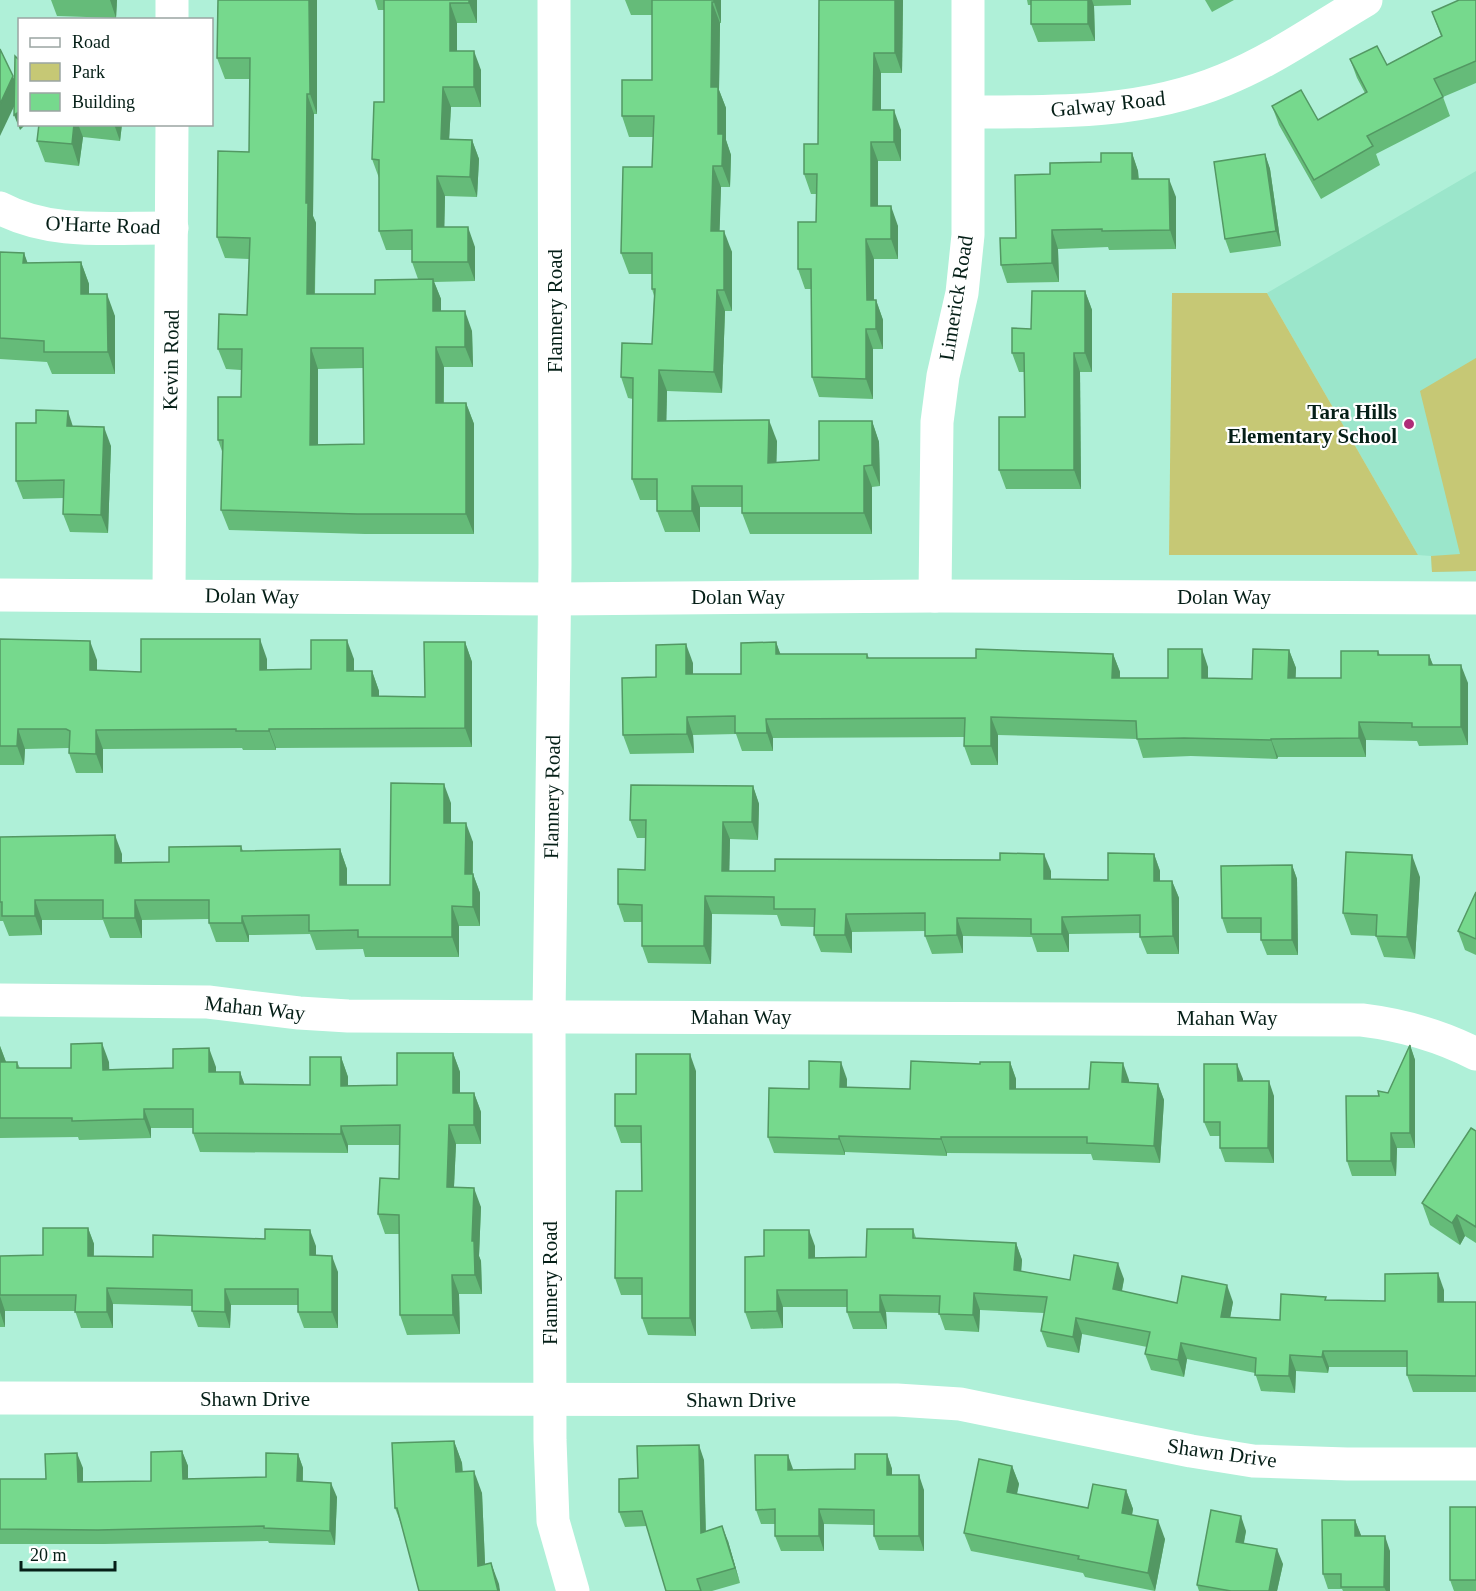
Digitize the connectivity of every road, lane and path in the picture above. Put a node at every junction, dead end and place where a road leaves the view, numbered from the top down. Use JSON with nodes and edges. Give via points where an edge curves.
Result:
{"nodes":[{"id":1,"x":172,"y":0,"type":"edge"},
{"id":2,"x":554,"y":0,"type":"edge"},
{"id":3,"x":968,"y":0,"type":"edge"},
{"id":4,"x":1366,"y":0,"type":"edge"},
{"id":5,"x":172,"y":18,"type":"edge"},
{"id":6,"x":969,"y":112,"type":"junction"},
{"id":7,"x":172,"y":126,"type":"edge"},
{"id":8,"x":0,"y":208,"type":"edge"},
{"id":9,"x":172,"y":228,"type":"junction"},
{"id":10,"x":0,"y":595,"type":"edge"},
{"id":11,"x":169,"y":595,"type":"junction"},
{"id":12,"x":935,"y":596,"type":"junction"},
{"id":13,"x":1476,"y":598,"type":"edge"},
{"id":14,"x":555,"y":599,"type":"junction"},
{"id":15,"x":0,"y":1000,"type":"edge"},
{"id":16,"x":549,"y":1016,"type":"junction"},
{"id":17,"x":1476,"y":1054,"type":"edge"},
{"id":18,"x":0,"y":1398,"type":"edge"},
{"id":19,"x":551,"y":1399,"type":"junction"},
{"id":20,"x":1476,"y":1464,"type":"edge"},
{"id":21,"x":573,"y":1591,"type":"edge"}],
"edges":[{"from":1,"to":5,"type":"street"},
{"from":2,"to":14,"type":"street","name":"Flannery Road"},
{"from":3,"to":6,"type":"street","name":"Limerick Road"},
{"from":4,"to":6,"type":"street","name":"Galway Road","via":[[1263,61],[1183,95],[1090,110]]},
{"from":6,"to":12,"type":"street","name":"Limerick Road","via":[[966,263],[937,422]]},
{"from":7,"to":9,"type":"street","name":"Kevin Road"},
{"from":8,"to":9,"type":"street","name":"O'Harte Road","via":[[48,225]]},
{"from":9,"to":11,"type":"street","name":"Kevin Road"},
{"from":10,"to":11,"type":"street","name":"Dolan Way"},
{"from":11,"to":14,"type":"street","name":"Dolan Way"},
{"from":12,"to":13,"type":"street","name":"Dolan Way"},
{"from":12,"to":14,"type":"street","name":"Dolan Way"},
{"from":14,"to":16,"type":"street","name":"Flannery Road"},
{"from":15,"to":16,"type":"street","name":"Mahan Way","via":[[208,1002],[348,1016]]},
{"from":16,"to":17,"type":"street","name":"Mahan Way","via":[[1352,1019],[1422,1030]]},
{"from":16,"to":19,"type":"street","name":"Flannery Road"},
{"from":18,"to":19,"type":"street","name":"Shawn Drive"},
{"from":19,"to":20,"type":"street","name":"Shawn Drive","via":[[897,1400],[960,1404],[1253,1461]]},
{"from":19,"to":21,"type":"street","name":"Flannery Road","via":[[554,1521]]}]}
